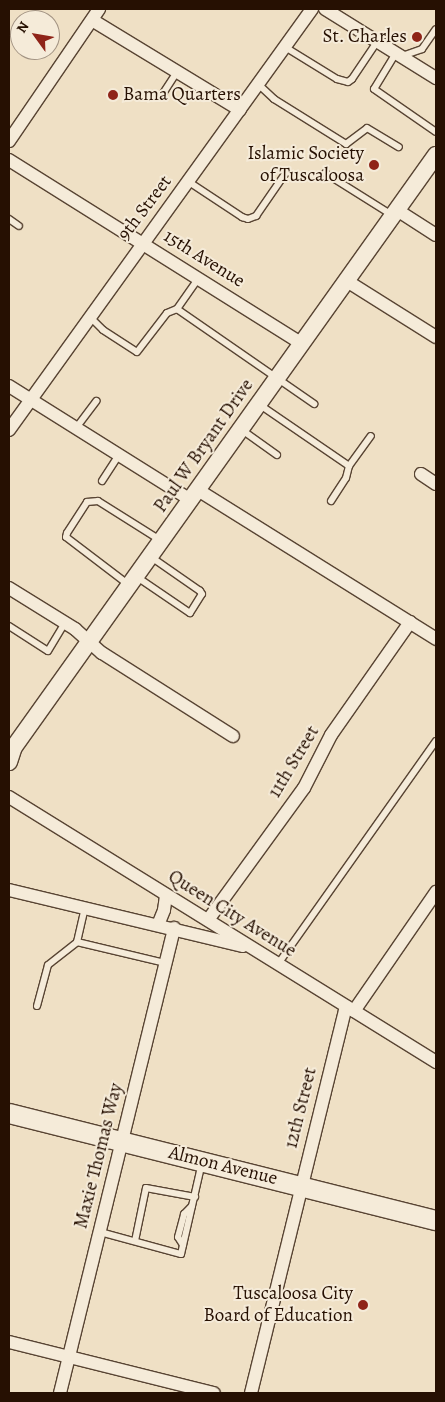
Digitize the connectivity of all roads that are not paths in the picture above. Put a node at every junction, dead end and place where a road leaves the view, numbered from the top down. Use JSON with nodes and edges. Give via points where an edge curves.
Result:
{"nodes":[{"id":1,"x":99,"y":9,"type":"edge"},
{"id":2,"x":312,"y":9,"type":"edge"},
{"id":3,"x":325,"y":9,"type":"edge"},
{"id":4,"x":92,"y":20,"type":"junction"},
{"id":5,"x":436,"y":29,"type":"edge"},
{"id":6,"x":377,"y":42,"type":"junction"},
{"id":7,"x":285,"y":47,"type":"junction"},
{"id":8,"x":398,"y":55,"type":"junction"},
{"id":9,"x":177,"y":72,"type":"junction"},
{"id":10,"x":436,"y":78,"type":"edge"},
{"id":11,"x":258,"y":84,"type":"junction"},
{"id":12,"x":162,"y":95,"type":"dead end"},
{"id":13,"x":240,"y":110,"type":"junction"},
{"id":14,"x":436,"y":132,"type":"edge"},
{"id":15,"x":9,"y":141,"type":"edge"},
{"id":16,"x":399,"y":147,"type":"dead end"},
{"id":17,"x":436,"y":155,"type":"edge"},
{"id":18,"x":9,"y":160,"type":"edge"},
{"id":19,"x":325,"y":173,"type":"dead end"},
{"id":20,"x":285,"y":174,"type":"dead end"},
{"id":21,"x":189,"y":182,"type":"junction"},
{"id":22,"x":395,"y":213,"type":"junction"},
{"id":23,"x":9,"y":219,"type":"edge"},
{"id":24,"x":19,"y":226,"type":"dead end"},
{"id":25,"x":436,"y":235,"type":"edge"},
{"id":26,"x":144,"y":244,"type":"junction"},
{"id":27,"x":199,"y":278,"type":"junction"},
{"id":28,"x":346,"y":281,"type":"junction"},
{"id":29,"x":177,"y":309,"type":"junction"},
{"id":30,"x":89,"y":316,"type":"junction"},
{"id":31,"x":436,"y":337,"type":"edge"},
{"id":32,"x":302,"y":344,"type":"junction"},
{"id":33,"x":277,"y":378,"type":"junction"},
{"id":34,"x":9,"y":386,"type":"edge"},
{"id":35,"x":30,"y":400,"type":"junction"},
{"id":36,"x":96,"y":401,"type":"dead end"},
{"id":37,"x":259,"y":404,"type":"junction"},
{"id":38,"x":314,"y":404,"type":"dead end"},
{"id":39,"x":76,"y":428,"type":"junction"},
{"id":40,"x":241,"y":429,"type":"junction"},
{"id":41,"x":9,"y":430,"type":"edge"},
{"id":42,"x":371,"y":436,"type":"dead end"},
{"id":43,"x":119,"y":455,"type":"junction"},
{"id":44,"x":278,"y":455,"type":"dead end"},
{"id":45,"x":349,"y":466,"type":"junction"},
{"id":46,"x":421,"y":474,"type":"dead end"},
{"id":47,"x":102,"y":481,"type":"dead end"},
{"id":48,"x":436,"y":484,"type":"edge"},
{"id":49,"x":194,"y":495,"type":"junction"},
{"id":50,"x":331,"y":501,"type":"dead end"},
{"id":51,"x":162,"y":541,"type":"junction"},
{"id":52,"x":150,"y":557,"type":"junction"},
{"id":53,"x":133,"y":581,"type":"junction"},
{"id":54,"x":9,"y":588,"type":"edge"},
{"id":55,"x":410,"y":622,"type":"junction"},
{"id":56,"x":66,"y":623,"type":"junction"},
{"id":57,"x":9,"y":626,"type":"edge"},
{"id":58,"x":436,"y":638,"type":"edge"},
{"id":59,"x":90,"y":642,"type":"junction"},
{"id":60,"x":233,"y":736,"type":"dead end"},
{"id":61,"x":436,"y":741,"type":"edge"},
{"id":62,"x":9,"y":762,"type":"edge"},
{"id":63,"x":9,"y":798,"type":"edge"},
{"id":64,"x":9,"y":890,"type":"edge"},
{"id":65,"x":436,"y":892,"type":"edge"},
{"id":66,"x":166,"y":894,"type":"junction"},
{"id":67,"x":85,"y":908,"type":"junction"},
{"id":68,"x":208,"y":920,"type":"junction"},
{"id":69,"x":158,"y":924,"type":"junction"},
{"id":70,"x":174,"y":928,"type":"junction"},
{"id":71,"x":77,"y":942,"type":"junction"},
{"id":72,"x":253,"y":949,"type":"junction"},
{"id":73,"x":165,"y":963,"type":"junction"},
{"id":74,"x":278,"y":964,"type":"junction"},
{"id":75,"x":38,"y":1006,"type":"dead end"},
{"id":76,"x":350,"y":1009,"type":"junction"},
{"id":77,"x":436,"y":1062,"type":"edge"},
{"id":78,"x":9,"y":1113,"type":"edge"},
{"id":79,"x":122,"y":1141,"type":"junction"},
{"id":80,"x":202,"y":1161,"type":"junction"},
{"id":81,"x":301,"y":1187,"type":"junction"},
{"id":82,"x":195,"y":1197,"type":"junction"},
{"id":83,"x":436,"y":1220,"type":"edge"},
{"id":84,"x":100,"y":1232,"type":"junction"},
{"id":85,"x":135,"y":1241,"type":"junction"},
{"id":86,"x":9,"y":1342,"type":"edge"},
{"id":87,"x":70,"y":1356,"type":"junction"},
{"id":88,"x":60,"y":1393,"type":"edge"},
{"id":89,"x":214,"y":1393,"type":"edge"},
{"id":90,"x":251,"y":1393,"type":"edge"}],
"edges":[{"from":1,"to":4,"type":"street"},
{"from":2,"to":7,"type":"street","name":"9th Street"},
{"from":3,"to":6,"type":"street"},
{"from":4,"to":9,"type":"street"},
{"from":4,"to":15,"type":"street"},
{"from":5,"to":8,"type":"lane","via":[[422,49]]},
{"from":6,"to":7,"type":"lane","via":[[348,82],[337,79]]},
{"from":6,"to":8,"type":"street"},
{"from":7,"to":11,"type":"street","name":"9th Street"},
{"from":8,"to":10,"type":"street"},
{"from":8,"to":14,"type":"lane","via":[[374,89]]},
{"from":9,"to":12,"type":"lane"},
{"from":9,"to":13,"type":"street"},
{"from":11,"to":13,"type":"street","name":"9th Street"},
{"from":11,"to":16,"type":"lane","via":[[274,99],[346,144],[367,128]]},
{"from":13,"to":21,"type":"street","name":"9th Street"},
{"from":17,"to":22,"type":"street","name":"Paul W Bryant Drive"},
{"from":18,"to":26,"type":"street","name":"15th Avenue"},
{"from":19,"to":22,"type":"lane"},
{"from":20,"to":21,"type":"lane","via":[[256,216],[248,219]]},
{"from":21,"to":26,"type":"street","name":"9th Street"},
{"from":22,"to":25,"type":"street"},
{"from":22,"to":28,"type":"street","name":"Paul W Bryant Drive"},
{"from":23,"to":24,"type":"lane"},
{"from":26,"to":27,"type":"street","name":"15th Avenue"},
{"from":26,"to":30,"type":"street","name":"9th Street"},
{"from":27,"to":29,"type":"lane"},
{"from":27,"to":32,"type":"street","name":"15th Avenue"},
{"from":28,"to":31,"type":"street"},
{"from":28,"to":32,"type":"street","name":"Paul W Bryant Drive"},
{"from":29,"to":30,"type":"lane","via":[[167,313],[137,352],[103,330]]},
{"from":29,"to":33,"type":"lane"},
{"from":30,"to":35,"type":"street","name":"9th Street"},
{"from":32,"to":33,"type":"street","name":"Paul W Bryant Drive"},
{"from":33,"to":37,"type":"street","name":"Paul W Bryant Drive"},
{"from":33,"to":38,"type":"lane"},
{"from":34,"to":35,"type":"street"},
{"from":35,"to":39,"type":"street"},
{"from":35,"to":41,"type":"street","name":"9th Street"},
{"from":36,"to":39,"type":"lane"},
{"from":37,"to":40,"type":"street","name":"Paul W Bryant Drive"},
{"from":37,"to":45,"type":"lane"},
{"from":39,"to":43,"type":"street"},
{"from":40,"to":44,"type":"lane"},
{"from":40,"to":49,"type":"street","name":"Paul W Bryant Drive"},
{"from":42,"to":45,"type":"lane"},
{"from":43,"to":47,"type":"lane"},
{"from":43,"to":49,"type":"street"},
{"from":45,"to":50,"type":"lane","via":[[346,478]]},
{"from":46,"to":48,"type":"street"},
{"from":49,"to":51,"type":"street","name":"Paul W Bryant Drive"},
{"from":49,"to":55,"type":"street"},
{"from":51,"to":52,"type":"street","name":"Paul W Bryant Drive"},
{"from":51,"to":53,"type":"lane","via":[[98,501],[87,502],[66,537]]},
{"from":52,"to":53,"type":"street","name":"Paul W Bryant Drive"},
{"from":52,"to":53,"type":"lane","via":[[200,591],[202,594],[190,613]]},
{"from":53,"to":59,"type":"street","name":"Paul W Bryant Drive"},
{"from":54,"to":56,"type":"street"},
{"from":55,"to":58,"type":"street"},
{"from":55,"to":68,"type":"street","name":"11th Street","via":[[331,735],[304,788]]},
{"from":56,"to":57,"type":"lane","via":[[48,651]]},
{"from":56,"to":59,"type":"street"},
{"from":59,"to":60,"type":"street","via":[[102,653]]},
{"from":59,"to":62,"type":"street","name":"Paul W Bryant Drive","via":[[14,747]]},
{"from":61,"to":74,"type":"lane"},
{"from":63,"to":66,"type":"street","name":"Queen City Avenue"},
{"from":64,"to":67,"type":"street"},
{"from":65,"to":76,"type":"street"},
{"from":66,"to":68,"type":"street","name":"Queen City Avenue"},
{"from":66,"to":69,"type":"street"},
{"from":67,"to":69,"type":"street"},
{"from":67,"to":71,"type":"lane"},
{"from":68,"to":72,"type":"street","name":"Queen City Avenue"},
{"from":69,"to":70,"type":"street"},
{"from":70,"to":72,"type":"street"},
{"from":70,"to":73,"type":"street","name":"Maxie Thomas Way"},
{"from":71,"to":73,"type":"lane"},
{"from":71,"to":75,"type":"lane","via":[[48,965]]},
{"from":72,"to":74,"type":"street","name":"Queen City Avenue"},
{"from":73,"to":79,"type":"street","name":"Maxie Thomas Way"},
{"from":74,"to":76,"type":"street","name":"Queen City Avenue"},
{"from":76,"to":77,"type":"street","name":"Queen City Avenue"},
{"from":76,"to":81,"type":"street","name":"12th Street"},
{"from":78,"to":79,"type":"main road","name":"Almon Avenue"},
{"from":79,"to":80,"type":"main road","name":"Almon Avenue"},
{"from":79,"to":84,"type":"street","name":"Maxie Thomas Way"},
{"from":80,"to":81,"type":"main road","name":"Almon Avenue"},
{"from":80,"to":82,"type":"lane"},
{"from":81,"to":83,"type":"main road","name":"Almon Avenue"},
{"from":81,"to":90,"type":"street","name":"12th Street"},
{"from":82,"to":85,"type":"lane","via":[[146,1188]]},
{"from":82,"to":85,"type":"lane","via":[[181,1254]]},
{"from":84,"to":85,"type":"lane"},
{"from":84,"to":87,"type":"street","name":"Maxie Thomas Way"},
{"from":86,"to":87,"type":"street"},
{"from":87,"to":88,"type":"street","name":"Maxie Thomas Way"},
{"from":87,"to":89,"type":"street"}]}
